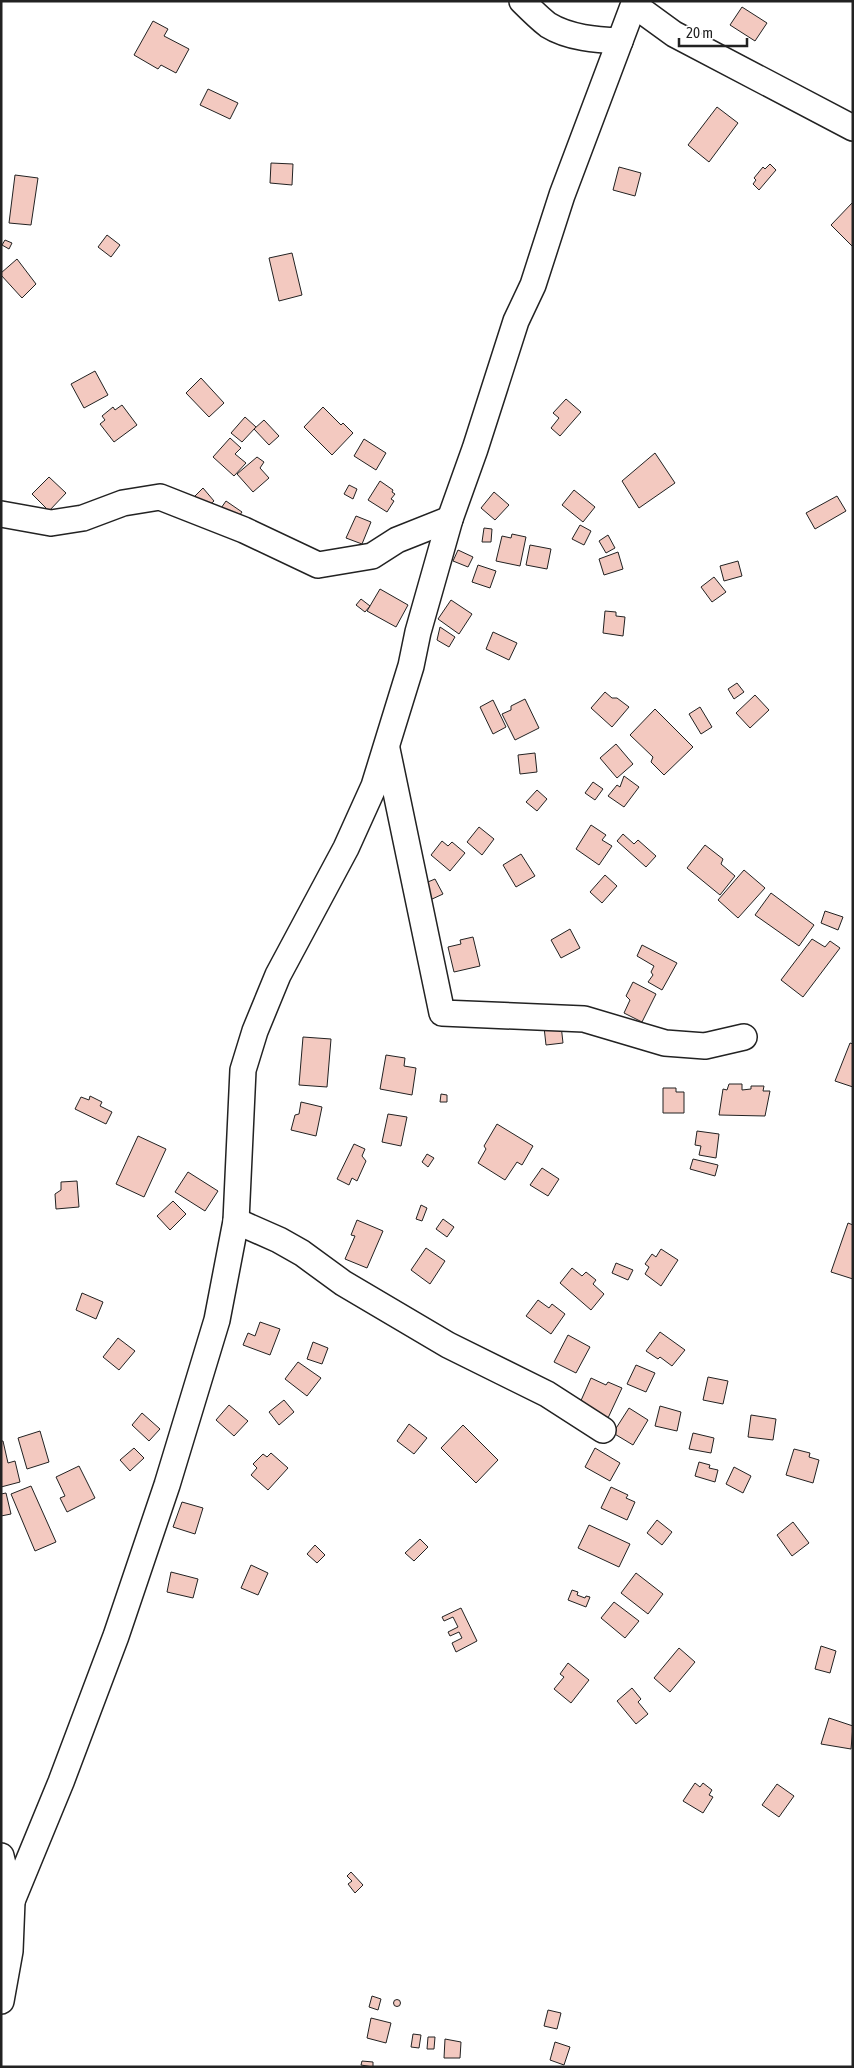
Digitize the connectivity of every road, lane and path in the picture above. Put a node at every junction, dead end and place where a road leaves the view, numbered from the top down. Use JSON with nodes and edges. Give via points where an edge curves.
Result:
{"nodes":[{"id":1,"x":522,"y":1,"type":"edge"},
{"id":2,"x":634,"y":3,"type":"edge"},
{"id":3,"x":620,"y":41,"type":"junction"},
{"id":4,"x":853,"y":128,"type":"edge"},
{"id":5,"x":1,"y":514,"type":"edge"},
{"id":6,"x":450,"y":519,"type":"junction"},
{"id":7,"x":386,"y":746,"type":"junction"},
{"id":8,"x":744,"y":1037,"type":"dead end"},
{"id":9,"x":236,"y":1221,"type":"junction"},
{"id":10,"x":603,"y":1430,"type":"dead end"},
{"id":11,"x":1,"y":1856,"type":"edge"},
{"id":12,"x":12,"y":1901,"type":"junction"},
{"id":13,"x":1,"y":2001,"type":"edge"}],
"edges":[{"from":1,"to":3,"type":"street","via":[[550,26],[562,31],[594,40]]},
{"from":2,"to":3,"type":"street"},
{"from":2,"to":4,"type":"street","via":[[674,34]]},
{"from":3,"to":6,"type":"street","via":[[562,195],[533,285],[516,321]]},
{"from":5,"to":6,"type":"street","via":[[51,523],[83,518],[123,503],[160,497],[244,530],[318,565],[372,556],[397,540]]},
{"from":6,"to":7,"type":"street","via":[[418,632],[412,666]]},
{"from":7,"to":8,"type":"street","via":[[442,1013],[584,1019],[665,1043],[704,1046]]},
{"from":7,"to":9,"type":"street","via":[[374,786],[346,848],[278,975],[255,1031],[243,1070]]},
{"from":9,"to":10,"type":"street","via":[[302,1253],[343,1284],[448,1345],[547,1394]]},
{"from":9,"to":12,"type":"street","via":[[218,1320],[164,1494],[113,1645]]},
{"from":11,"to":12,"type":"street"},
{"from":12,"to":13,"type":"street","via":[[10,1951]]}]}
